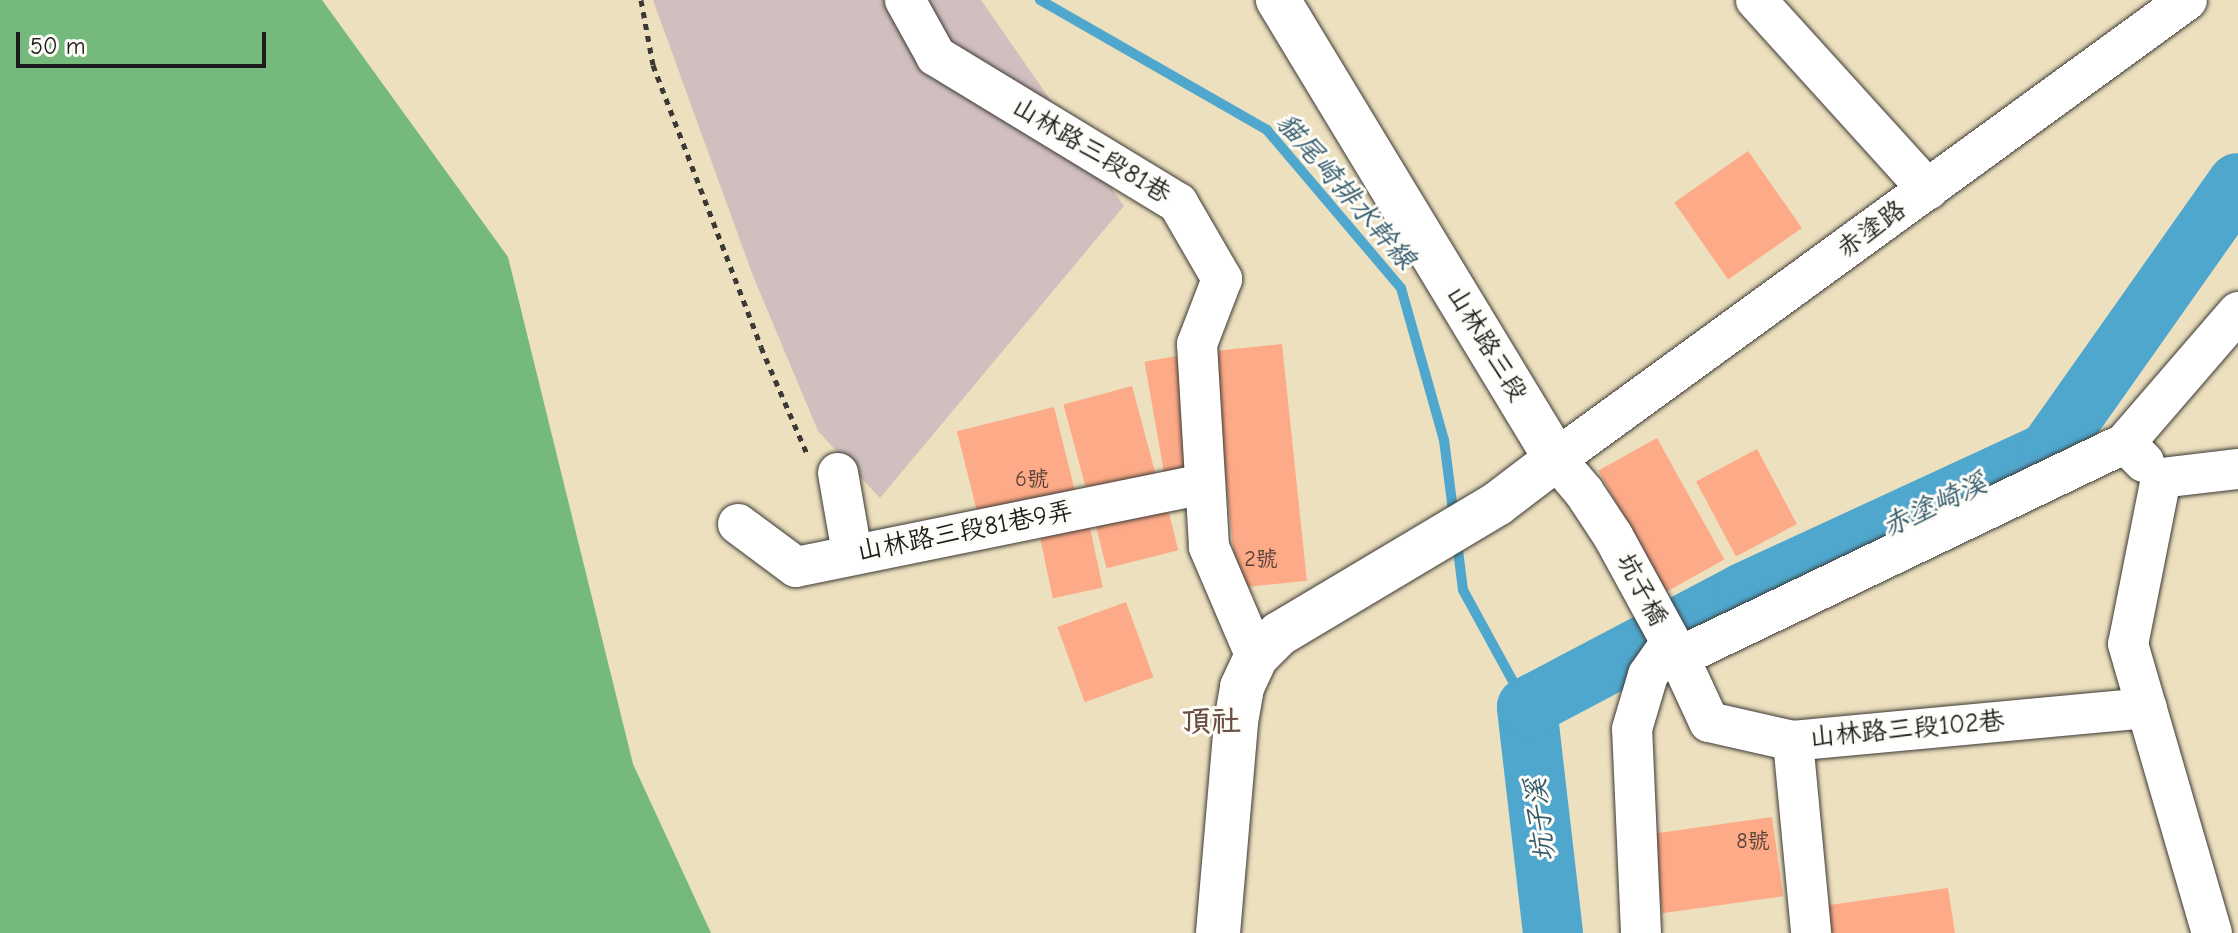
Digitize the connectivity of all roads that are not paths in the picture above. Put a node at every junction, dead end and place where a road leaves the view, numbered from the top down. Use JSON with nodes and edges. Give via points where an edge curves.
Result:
{"nodes":[{"id":1,"x":905,"y":0,"type":"edge"},
{"id":2,"x":1278,"y":0,"type":"edge"},
{"id":3,"x":1756,"y":0,"type":"edge"},
{"id":4,"x":2187,"y":0,"type":"edge"},
{"id":5,"x":1928,"y":190,"type":"junction"},
{"id":6,"x":2238,"y":312,"type":"edge"},
{"id":7,"x":2125,"y":443,"type":"junction"},
{"id":8,"x":1556,"y":459,"type":"junction"},
{"id":9,"x":2238,"y":469,"type":"edge"},
{"id":10,"x":838,"y":473,"type":"road end"},
{"id":11,"x":2161,"y":478,"type":"junction"},
{"id":12,"x":1205,"y":484,"type":"junction"},
{"id":13,"x":738,"y":524,"type":"dead end"},
{"id":14,"x":852,"y":553,"type":"junction"},
{"id":15,"x":1674,"y":650,"type":"junction"},
{"id":16,"x":1256,"y":657,"type":"junction"},
{"id":17,"x":2147,"y":708,"type":"junction"},
{"id":18,"x":1793,"y":741,"type":"junction"},
{"id":19,"x":1218,"y":933,"type":"edge"},
{"id":20,"x":1641,"y":933,"type":"edge"},
{"id":21,"x":1811,"y":933,"type":"edge"},
{"id":22,"x":2212,"y":933,"type":"edge"}],
"edges":[{"from":1,"to":12,"type":"street","name":"山林路三段81巷","via":[[936,56],[1178,203],[1222,279],[1197,344]]},
{"from":2,"to":8,"type":"main road","name":"山林路三段"},
{"from":3,"to":5,"type":"street"},
{"from":4,"to":5,"type":"street","name":"赤塗路"},
{"from":5,"to":8,"type":"street","name":"赤塗路"},
{"from":6,"to":7,"type":"street"},
{"from":7,"to":11,"type":"street"},
{"from":7,"to":15,"type":"street"},
{"from":8,"to":15,"type":"street","name":"坑子橋","via":[[1613,536]]},
{"from":8,"to":16,"type":"main road","via":[[1497,504],[1279,634]]},
{"from":9,"to":11,"type":"street"},
{"from":10,"to":14,"type":"street"},
{"from":11,"to":17,"type":"street","via":[[2128,644]]},
{"from":12,"to":14,"type":"street","name":"山林路三段81巷9弄"},
{"from":12,"to":16,"type":"street","name":"山林路三段81巷","via":[[1209,547]]},
{"from":13,"to":14,"type":"street","name":"山林路三段81巷9弄","via":[[796,567]]},
{"from":15,"to":18,"type":"street","name":"山林路三段102巷","via":[[1709,722]]},
{"from":15,"to":20,"type":"street","via":[[1648,675],[1632,729]]},
{"from":16,"to":19,"type":"main road","via":[[1242,687],[1236,722]]},
{"from":17,"to":18,"type":"street","name":"山林路三段102巷"},
{"from":17,"to":22,"type":"street"},
{"from":18,"to":21,"type":"street"}]}
